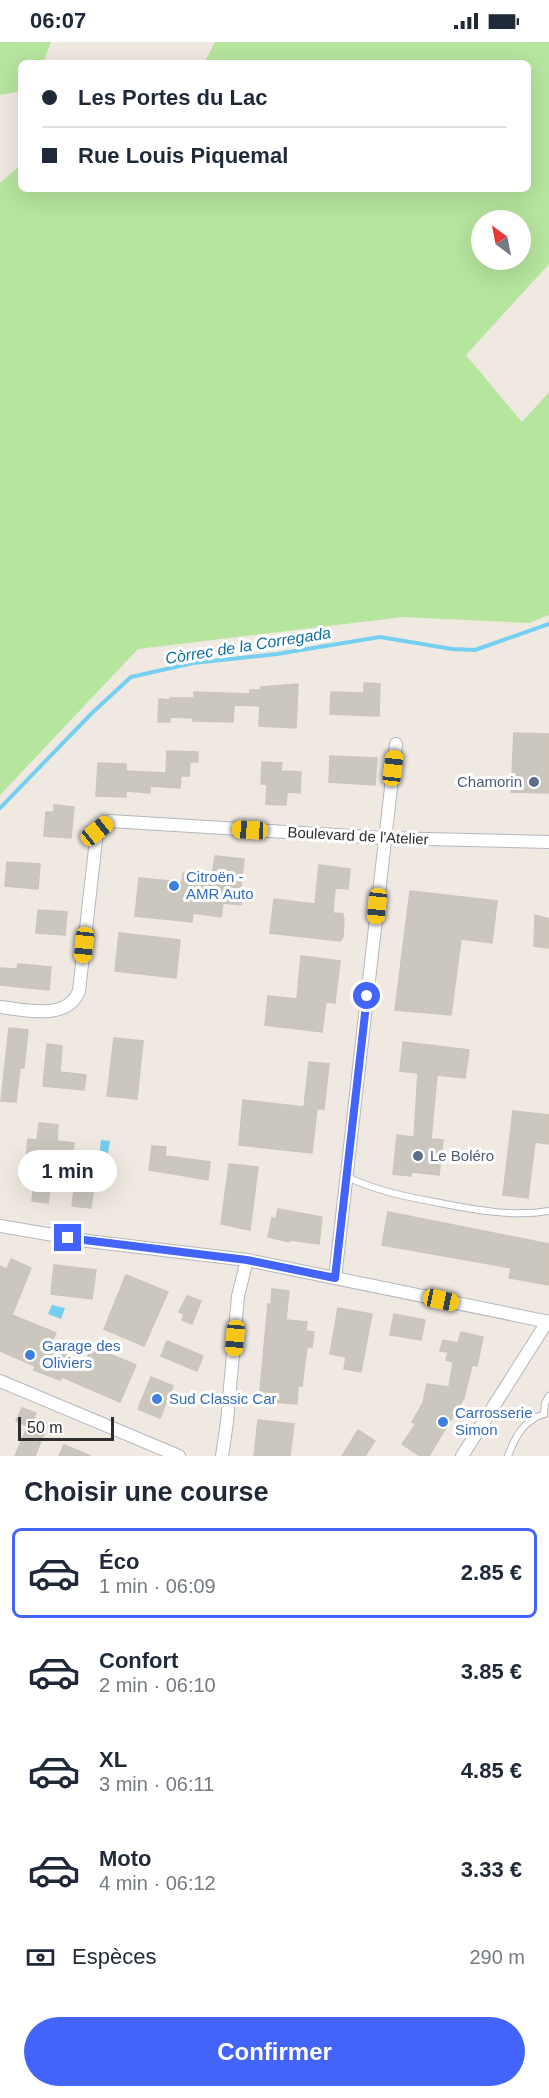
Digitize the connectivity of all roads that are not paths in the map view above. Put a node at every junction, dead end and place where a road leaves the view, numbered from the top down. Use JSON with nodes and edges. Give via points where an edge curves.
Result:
{"nodes":[{"id":1,"x":396,"y":744,"type":"dead end"},
{"id":2,"x":384,"y":838,"type":"junction"},
{"id":3,"x":549,"y":842,"type":"edge"},
{"id":4,"x":0,"y":1007,"type":"edge"},
{"id":5,"x":346,"y":1177,"type":"junction"},
{"id":6,"x":549,"y":1211,"type":"edge"},
{"id":7,"x":0,"y":1226,"type":"edge"},
{"id":8,"x":247,"y":1260,"type":"junction"},
{"id":9,"x":335,"y":1278,"type":"junction"},
{"id":10,"x":548,"y":1322,"type":"edge"},
{"id":11,"x":0,"y":1381,"type":"edge"},
{"id":12,"x":549,"y":1396,"type":"edge"},
{"id":13,"x":547,"y":1416,"type":"edge"},
{"id":14,"x":179,"y":1456,"type":"edge"},
{"id":15,"x":222,"y":1456,"type":"edge"},
{"id":16,"x":462,"y":1456,"type":"edge"},
{"id":17,"x":508,"y":1456,"type":"edge"}],
"edges":[{"from":1,"to":2,"type":"street"},
{"from":2,"to":3,"type":"street","name":"Boulevard de l'Atelier"},
{"from":2,"to":4,"type":"street","name":"Boulevard de l'Atelier","via":[[110,821],[97,831],[75,1002],[47,1012]]},
{"from":2,"to":5,"type":"street"},
{"from":5,"to":6,"type":"lane","via":[[394,1194],[464,1208],[515,1214]]},
{"from":5,"to":9,"type":"street"},
{"from":7,"to":8,"type":"street"},
{"from":8,"to":9,"type":"street"},
{"from":8,"to":15,"type":"street","via":[[238,1296]]},
{"from":9,"to":10,"type":"street"},
{"from":10,"to":16,"type":"street"},
{"from":11,"to":14,"type":"street"},
{"from":12,"to":13,"type":"lane","via":[[545,1402]]},
{"from":13,"to":17,"type":"lane","via":[[533,1418]]}]}
